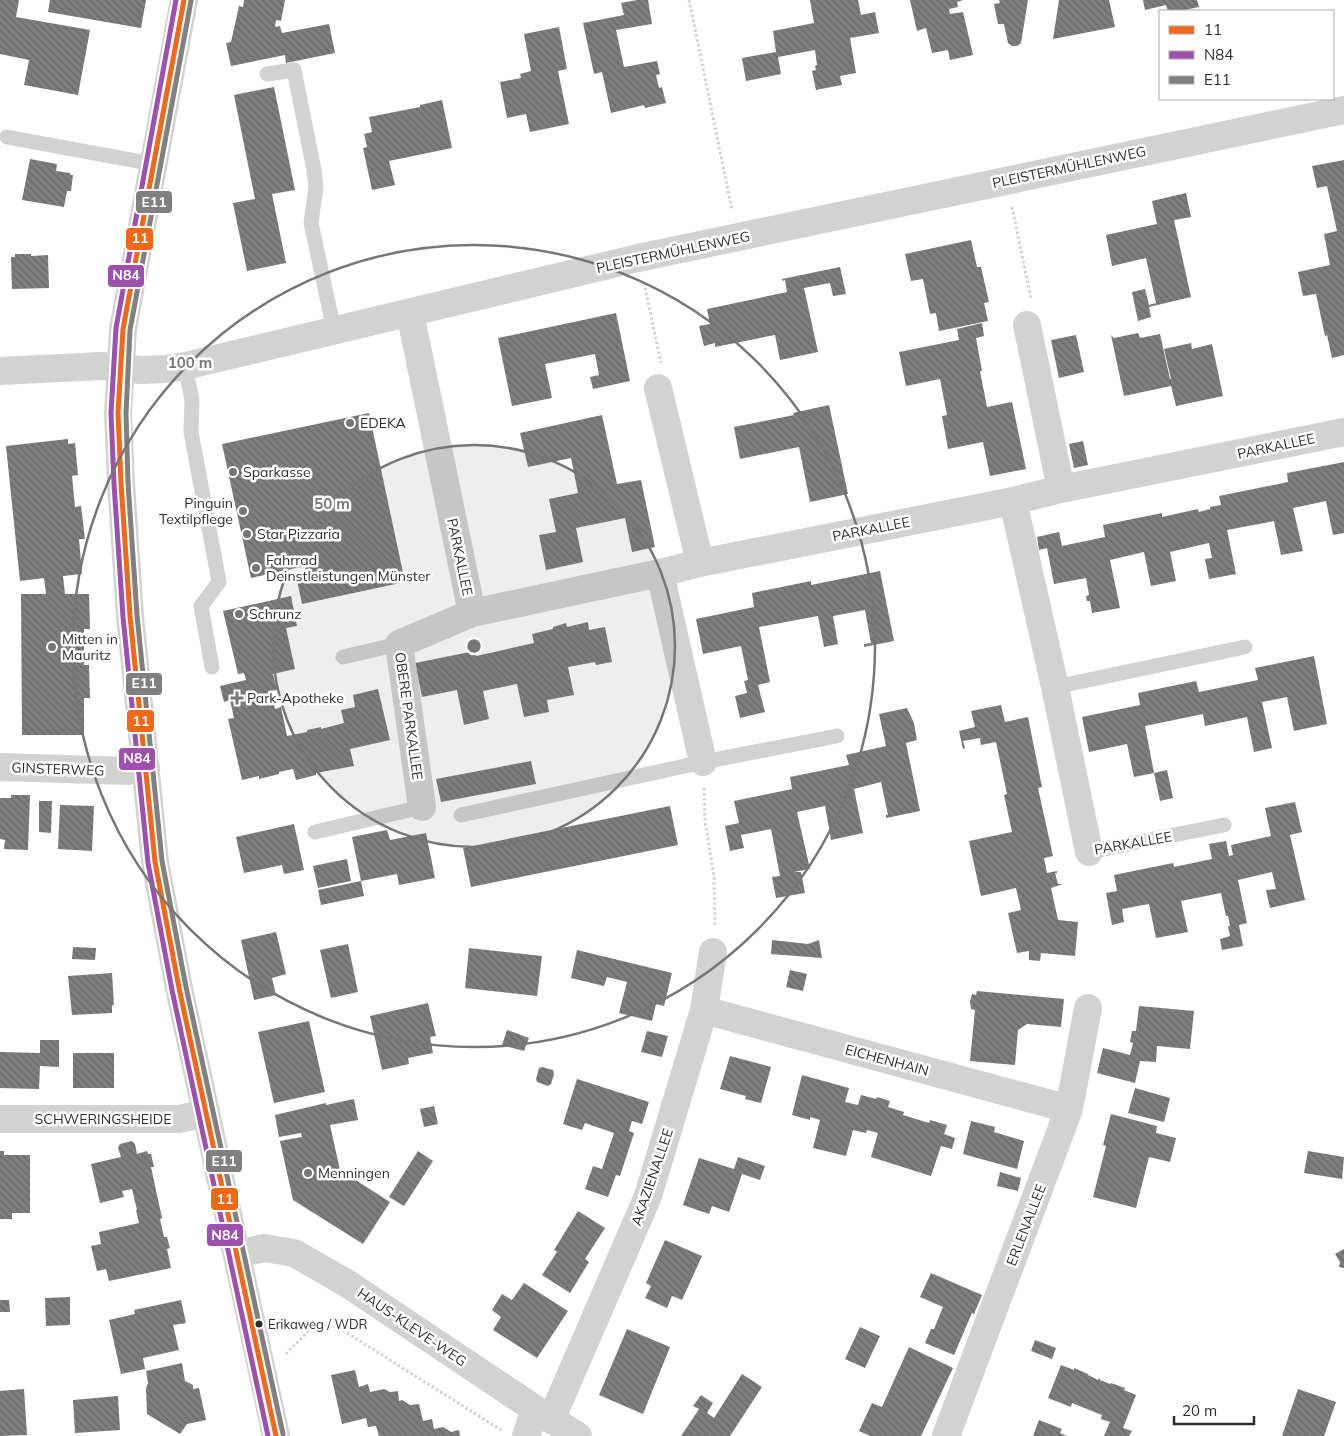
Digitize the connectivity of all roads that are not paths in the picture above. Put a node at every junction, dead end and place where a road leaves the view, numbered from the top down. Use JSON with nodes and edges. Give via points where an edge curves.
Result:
{"nodes":[{"id":1,"x":184,"y":0,"type":"edge"},
{"id":2,"x":267,"y":74,"type":"dead end"},
{"id":3,"x":1344,"y":110,"type":"edge"},
{"id":4,"x":7,"y":137,"type":"dead end"},
{"id":5,"x":153,"y":164,"type":"junction"},
{"id":6,"x":410,"y":312,"type":"junction"},
{"id":7,"x":1027,"y":325,"type":"road end"},
{"id":8,"x":334,"y":330,"type":"junction"},
{"id":9,"x":185,"y":366,"type":"junction"},
{"id":10,"x":120,"y":368,"type":"junction"},
{"id":11,"x":0,"y":371,"type":"edge"},
{"id":12,"x":658,"y":388,"type":"road end"},
{"id":13,"x":1344,"y":432,"type":"edge"},
{"id":14,"x":1061,"y":489,"type":"junction"},
{"id":15,"x":1013,"y":501,"type":"junction"},
{"id":16,"x":700,"y":563,"type":"junction"},
{"id":17,"x":660,"y":573,"type":"junction"},
{"id":18,"x":472,"y":613,"type":"junction"},
{"id":19,"x":399,"y":644,"type":"junction"},
{"id":20,"x":1245,"y":647,"type":"dead end"},
{"id":21,"x":343,"y":657,"type":"dead end"},
{"id":22,"x":212,"y":667,"type":"dead end"},
{"id":23,"x":1054,"y":687,"type":"junction"},
{"id":24,"x":837,"y":736,"type":"dead end"},
{"id":25,"x":703,"y":762,"type":"junction"},
{"id":26,"x":0,"y":767,"type":"edge"},
{"id":27,"x":146,"y":768,"type":"junction"},
{"id":28,"x":422,"y":807,"type":"joint"},
{"id":29,"x":461,"y":815,"type":"dead end"},
{"id":30,"x":1224,"y":825,"type":"dead end"},
{"id":31,"x":315,"y":832,"type":"dead end"},
{"id":32,"x":1089,"y":852,"type":"joint"},
{"id":33,"x":714,"y":952,"type":"road end"},
{"id":34,"x":1088,"y":1008,"type":"dead end"},
{"id":35,"x":704,"y":1010,"type":"junction"},
{"id":36,"x":1069,"y":1109,"type":"junction"},
{"id":37,"x":206,"y":1113,"type":"junction"},
{"id":38,"x":0,"y":1119,"type":"edge"},
{"id":39,"x":237,"y":1254,"type":"junction"},
{"id":40,"x":543,"y":1415,"type":"junction"},
{"id":41,"x":514,"y":1433,"type":"edge"},
{"id":42,"x":276,"y":1436,"type":"edge"},
{"id":43,"x":578,"y":1436,"type":"edge"},
{"id":44,"x":946,"y":1436,"type":"edge"}],
"edges":[{"from":1,"to":5,"type":"street"},
{"from":2,"to":8,"type":"lane","via":[[294,70],[316,187],[311,223]]},
{"from":3,"to":6,"type":"street","name":"PLEISTERMÜHLENWEG","via":[[638,258]]},
{"from":4,"to":5,"type":"lane"},
{"from":5,"to":10,"type":"street","via":[[123,329]]},
{"from":6,"to":8,"type":"street","name":"PLEISTERMÜHLENWEG"},
{"from":6,"to":18,"type":"street","name":"PARKALLEE"},
{"from":7,"to":14,"type":"street"},
{"from":8,"to":9,"type":"street","name":"PLEISTERMÜHLENWEG"},
{"from":9,"to":10,"type":"street","name":"PLEISTERMÜHLENWEG","via":[[141,370]]},
{"from":9,"to":22,"type":"lane","via":[[192,400],[192,432],[219,582],[201,606]]},
{"from":10,"to":11,"type":"street","name":"PLEISTERMÜHLENWEG"},
{"from":10,"to":27,"type":"street","via":[[120,483]]},
{"from":12,"to":16,"type":"street"},
{"from":13,"to":14,"type":"street","name":"PARKALLEE"},
{"from":14,"to":15,"type":"street","name":"PARKALLEE"},
{"from":15,"to":16,"type":"street","name":"PARKALLEE"},
{"from":15,"to":23,"type":"street","name":"PARKALLEE"},
{"from":16,"to":17,"type":"street","name":"PARKALLEE"},
{"from":17,"to":18,"type":"street","name":"PARKALLEE"},
{"from":17,"to":25,"type":"street"},
{"from":18,"to":19,"type":"street","name":"OBERE PARKALLEE"},
{"from":19,"to":21,"type":"lane"},
{"from":19,"to":28,"type":"street","name":"OBERE PARKALLEE"},
{"from":20,"to":23,"type":"lane"},
{"from":23,"to":32,"type":"street","name":"PARKALLEE"},
{"from":24,"to":25,"type":"lane"},
{"from":25,"to":29,"type":"lane"},
{"from":26,"to":27,"type":"street","name":"GINSTERWEG","via":[[128,771]]},
{"from":27,"to":37,"type":"street","via":[[155,862]]},
{"from":28,"to":31,"type":"lane"},
{"from":30,"to":32,"type":"lane","name":"PARKALLEE"},
{"from":33,"to":35,"type":"street","name":"AKAZIENALLEE"},
{"from":34,"to":36,"type":"street","name":"ERLENALLEE"},
{"from":35,"to":36,"type":"street","name":"EICHENHAIN"},
{"from":35,"to":40,"type":"street","name":"AKAZIENALLEE","via":[[648,1196]]},
{"from":36,"to":44,"type":"street","name":"ERLENALLEE"},
{"from":37,"to":38,"type":"street","name":"SCHWERINGSHEIDE","via":[[178,1119]]},
{"from":37,"to":39,"type":"street"},
{"from":39,"to":40,"type":"street","name":"HAUS-KLEVE-WEG","via":[[264,1248],[294,1253],[348,1284]]},
{"from":39,"to":42,"type":"street"},
{"from":40,"to":41,"type":"street","name":"AKAZIENALLEE"},
{"from":40,"to":43,"type":"street","name":"HAUS-KLEVE-WEG"}]}
